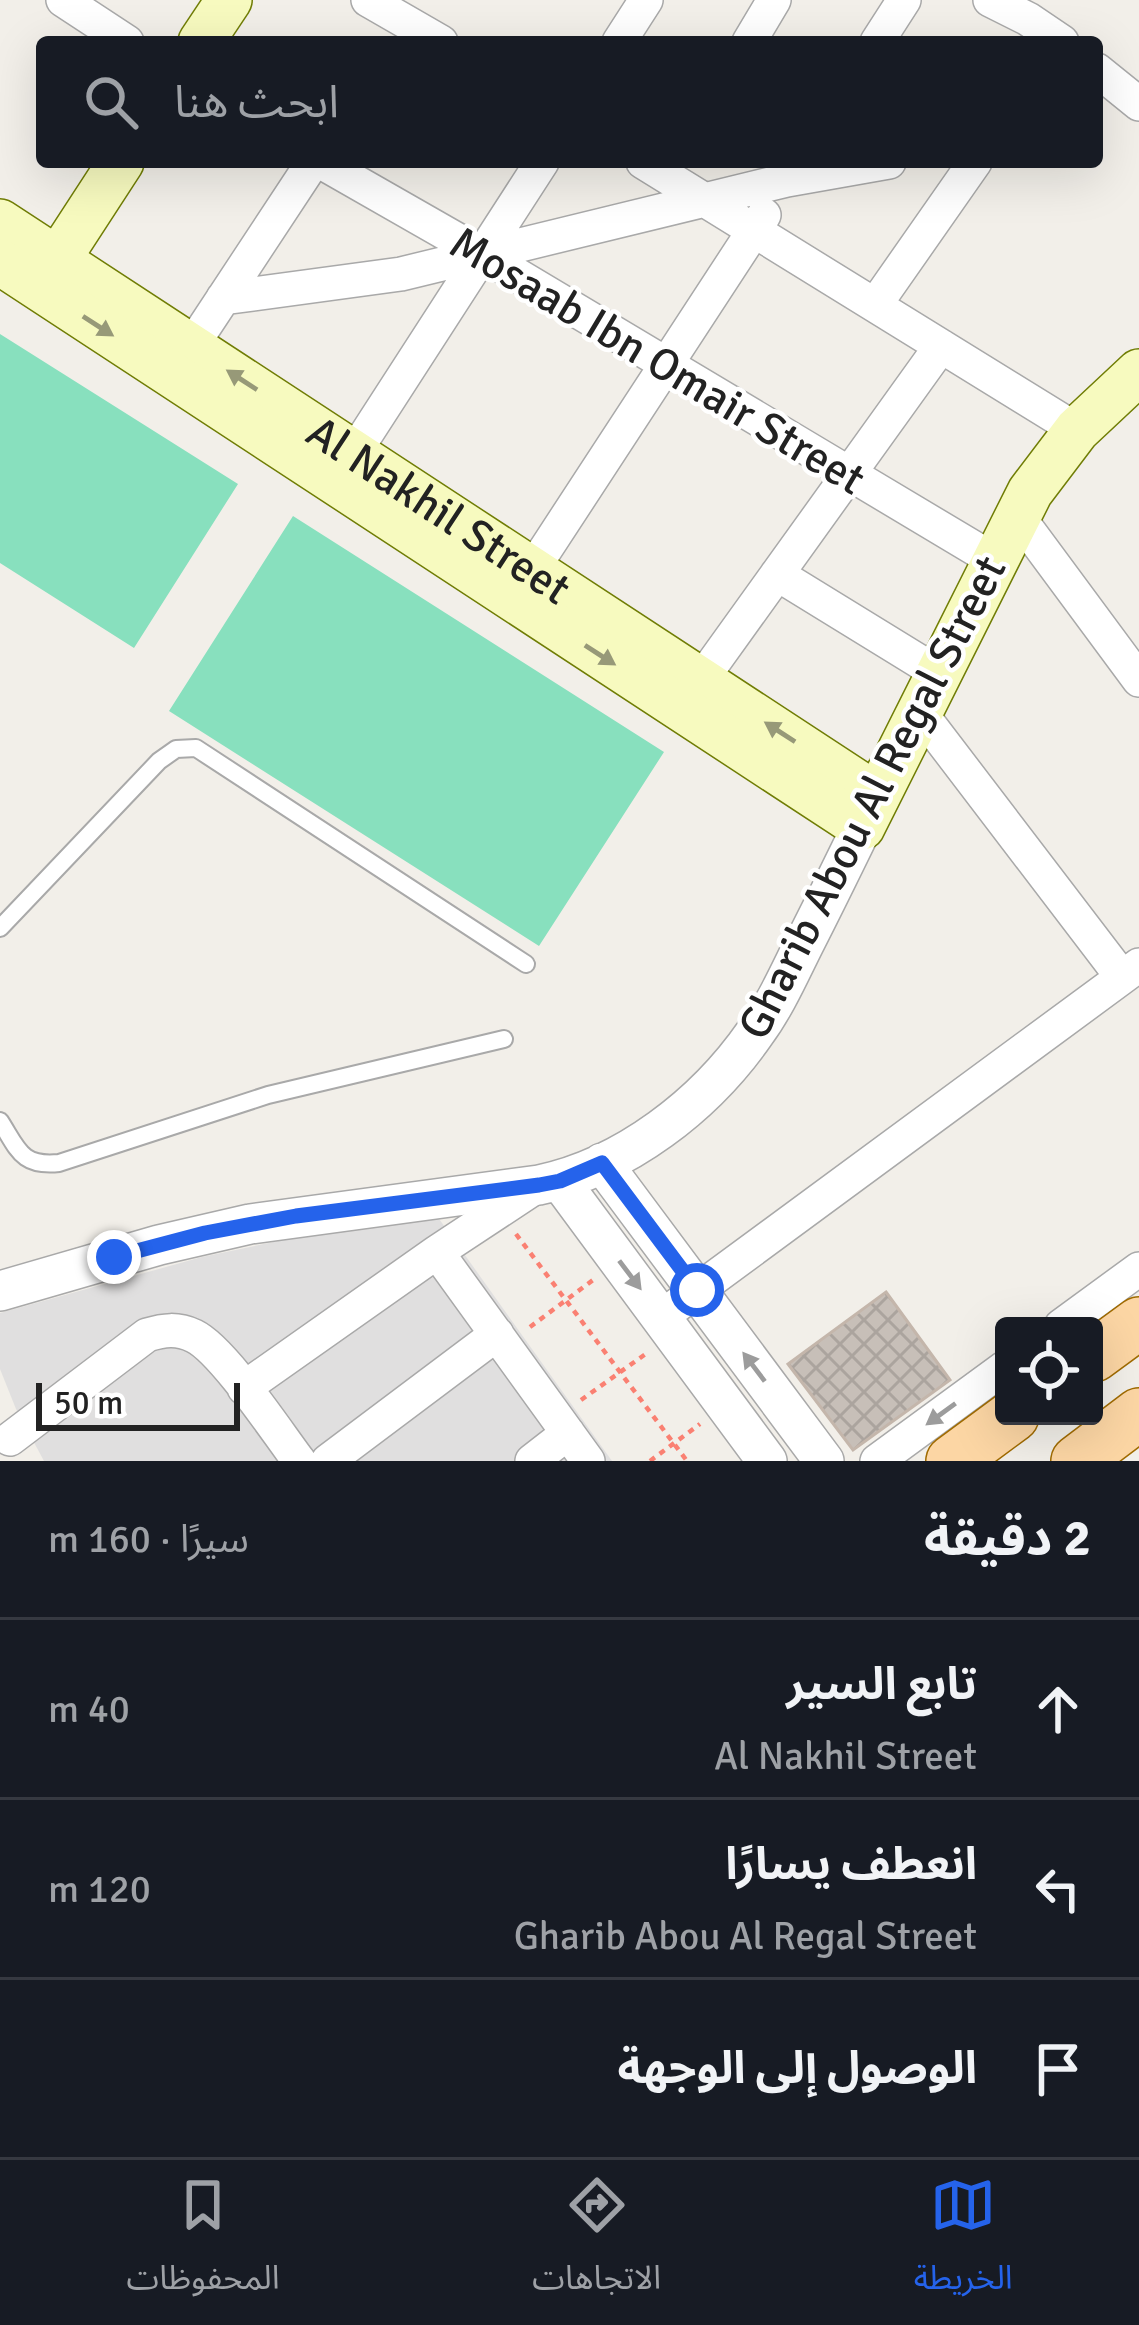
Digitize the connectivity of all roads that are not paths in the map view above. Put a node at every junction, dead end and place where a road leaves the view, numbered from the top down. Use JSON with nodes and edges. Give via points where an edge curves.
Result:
{"nodes":[{"id":1,"x":63,"y":0,"type":"edge"},
{"id":2,"x":196,"y":0,"type":"edge"},
{"id":3,"x":229,"y":0,"type":"edge"},
{"id":4,"x":368,"y":0,"type":"edge"},
{"id":5,"x":646,"y":0,"type":"edge"},
{"id":6,"x":774,"y":0,"type":"edge"},
{"id":7,"x":904,"y":0,"type":"edge"},
{"id":8,"x":990,"y":0,"type":"edge"},
{"id":9,"x":406,"y":21,"type":"edge"},
{"id":10,"x":118,"y":36,"type":"edge"},
{"id":11,"x":172,"y":36,"type":"edge"},
{"id":12,"x":205,"y":36,"type":"edge"},
{"id":13,"x":623,"y":36,"type":"edge"},
{"id":14,"x":752,"y":36,"type":"edge"},
{"id":15,"x":881,"y":36,"type":"edge"},
{"id":16,"x":1052,"y":36,"type":"edge"},
{"id":17,"x":1103,"y":75,"type":"edge"},
{"id":18,"x":1139,"y":104,"type":"edge"},
{"id":19,"x":85,"y":168,"type":"edge"},
{"id":20,"x":116,"y":168,"type":"edge"},
{"id":21,"x":313,"y":168,"type":"edge"},
{"id":22,"x":328,"y":168,"type":"edge"},
{"id":23,"x":538,"y":168,"type":"edge"},
{"id":24,"x":662,"y":168,"type":"edge"},
{"id":25,"x":825,"y":168,"type":"edge"},
{"id":26,"x":971,"y":168,"type":"edge"},
{"id":27,"x":793,"y":171,"type":"edge"},
{"id":28,"x":706,"y":201,"type":"junction"},
{"id":29,"x":754,"y":230,"type":"junction"},
{"id":30,"x":482,"y":254,"type":"junction"},
{"id":31,"x":24,"y":258,"type":"edge"},
{"id":32,"x":223,"y":298,"type":"junction"},
{"id":33,"x":875,"y":304,"type":"junction"},
{"id":34,"x":941,"y":346,"type":"junction"},
{"id":35,"x":191,"y":347,"type":"junction"},
{"id":36,"x":666,"y":364,"type":"junction"},
{"id":37,"x":1139,"y":372,"type":"edge"},
{"id":38,"x":1077,"y":430,"type":"junction"},
{"id":39,"x":354,"y":453,"type":"junction"},
{"id":40,"x":849,"y":474,"type":"junction"},
{"id":41,"x":1017,"y":515,"type":"junction"},
{"id":42,"x":994,"y":560,"type":"junction"},
{"id":43,"x":532,"y":570,"type":"junction"},
{"id":44,"x":777,"y":574,"type":"junction"},
{"id":45,"x":701,"y":680,"type":"junction"},
{"id":46,"x":1139,"y":680,"type":"edge"},
{"id":47,"x":929,"y":692,"type":"junction"},
{"id":48,"x":870,"y":812,"type":"junction"},
{"id":49,"x":0,"y":928,"type":"edge"},
{"id":50,"x":526,"y":964,"type":"dead end"},
{"id":51,"x":1131,"y":971,"type":"edge"},
{"id":52,"x":504,"y":1040,"type":"dead end"},
{"id":53,"x":0,"y":1120,"type":"edge"},
{"id":54,"x":602,"y":1163,"type":"junction"},
{"id":55,"x":549,"y":1183,"type":"junction"},
{"id":56,"x":437,"y":1252,"type":"junction"},
{"id":57,"x":1139,"y":1269,"type":"edge"},
{"id":58,"x":697,"y":1290,"type":"junction"},
{"id":59,"x":0,"y":1291,"type":"edge"},
{"id":60,"x":1073,"y":1317,"type":"edge"},
{"id":61,"x":1139,"y":1323,"type":"edge"},
{"id":62,"x":512,"y":1331,"type":"junction"},
{"id":63,"x":656,"y":1333,"type":"junction"},
{"id":64,"x":1103,"y":1350,"type":"edge"},
{"id":65,"x":995,"y":1375,"type":"edge"},
{"id":66,"x":244,"y":1388,"type":"junction"},
{"id":67,"x":1139,"y":1414,"type":"edge"},
{"id":68,"x":1001,"y":1425,"type":"edge"},
{"id":69,"x":10,"y":1439,"type":"edge"},
{"id":70,"x":579,"y":1447,"type":"edge"},
{"id":71,"x":299,"y":1461,"type":"edge"},
{"id":72,"x":328,"y":1461,"type":"edge"},
{"id":73,"x":532,"y":1461,"type":"edge"},
{"id":74,"x":767,"y":1461,"type":"edge"},
{"id":75,"x":824,"y":1461,"type":"edge"},
{"id":76,"x":877,"y":1461,"type":"edge"},
{"id":77,"x":952,"y":1461,"type":"edge"},
{"id":78,"x":1077,"y":1461,"type":"edge"}],
"edges":[{"from":1,"to":10,"type":"street"},
{"from":2,"to":11,"type":"main road"},
{"from":3,"to":12,"type":"main road"},
{"from":4,"to":9,"type":"street"},
{"from":5,"to":13,"type":"street"},
{"from":6,"to":14,"type":"street"},
{"from":7,"to":15,"type":"street"},
{"from":8,"to":16,"type":"street"},
{"from":17,"to":18,"type":"street"},
{"from":19,"to":31,"type":"main road"},
{"from":20,"to":31,"type":"main road"},
{"from":21,"to":32,"type":"street"},
{"from":22,"to":30,"type":"street","name":"Mosaab Ibn Omair Street"},
{"from":23,"to":30,"type":"street"},
{"from":24,"to":28,"type":"street"},
{"from":25,"to":27,"type":"street"},
{"from":26,"to":33,"type":"street"},
{"from":27,"to":28,"type":"street"},
{"from":27,"to":29,"type":"street"},
{"from":28,"to":29,"type":"street"},
{"from":28,"to":30,"type":"street"},
{"from":29,"to":33,"type":"street"},
{"from":29,"to":36,"type":"street"},
{"from":30,"to":32,"type":"street","via":[[401,274]]},
{"from":30,"to":36,"type":"street","name":"Mosaab Ibn Omair Street"},
{"from":30,"to":39,"type":"street"},
{"from":31,"to":35,"type":"main road","name":"Al Nakhil Street"},
{"from":31,"to":48,"type":"main road","name":"Al Nakhil Street","one_way":true},
{"from":32,"to":35,"type":"street"},
{"from":33,"to":34,"type":"street"},
{"from":34,"to":38,"type":"street"},
{"from":34,"to":40,"type":"street"},
{"from":39,"to":35,"type":"main road","name":"Al Nakhil Street","one_way":true},
{"from":36,"to":40,"type":"street","name":"Mosaab Ibn Omair Street"},
{"from":36,"to":43,"type":"street"},
{"from":37,"to":38,"type":"main road","name":"Gharib Abou Al Regal Street"},
{"from":38,"to":41,"type":"main road","name":"Gharib Abou Al Regal Street"},
{"from":39,"to":43,"type":"main road","name":"Al Nakhil Street"},
{"from":40,"to":42,"type":"street","name":"Mosaab Ibn Omair Street"},
{"from":40,"to":44,"type":"street"},
{"from":41,"to":42,"type":"main road","name":"Gharib Abou Al Regal Street"},
{"from":41,"to":46,"type":"street"},
{"from":42,"to":47,"type":"main road","name":"Gharib Abou Al Regal Street"},
{"from":43,"to":45,"type":"main road","name":"Al Nakhil Street"},
{"from":44,"to":45,"type":"street"},
{"from":44,"to":47,"type":"street"},
{"from":48,"to":45,"type":"main road","name":"Al Nakhil Street","one_way":true},
{"from":47,"to":48,"type":"main road","name":"Gharib Abou Al Regal Street"},
{"from":47,"to":51,"type":"street"},
{"from":48,"to":54,"type":"street","name":"Gharib Abou Al Regal Street","via":[[777,999],[743,1049],[671,1121]]},
{"from":49,"to":50,"type":"lane","via":[[159,761],[196,748]]},
{"from":51,"to":58,"type":"street"},
{"from":52,"to":53,"type":"lane","via":[[268,1095],[41,1165],[23,1158]]},
{"from":54,"to":55,"type":"street","name":"Gharib Abou Al Regal Street"},
{"from":54,"to":58,"type":"street"},
{"from":55,"to":56,"type":"street"},
{"from":55,"to":59,"type":"street","name":"Gharib Abou Al Regal Street","via":[[250,1224]]},
{"from":55,"to":63,"type":"street","one_way":true},
{"from":56,"to":62,"type":"street"},
{"from":56,"to":66,"type":"street"},
{"from":57,"to":60,"type":"street"},
{"from":58,"to":63,"type":"street"},
{"from":75,"to":58,"type":"street","one_way":true},
{"from":61,"to":64,"type":"main road"},
{"from":62,"to":70,"type":"street"},
{"from":62,"to":72,"type":"street"},
{"from":63,"to":74,"type":"street"},
{"from":65,"to":76,"type":"street","one_way":true},
{"from":66,"to":69,"type":"street","via":[[201,1340],[161,1330]]},
{"from":66,"to":71,"type":"street"},
{"from":67,"to":78,"type":"main road"},
{"from":68,"to":77,"type":"main road"},
{"from":70,"to":73,"type":"street"}]}
